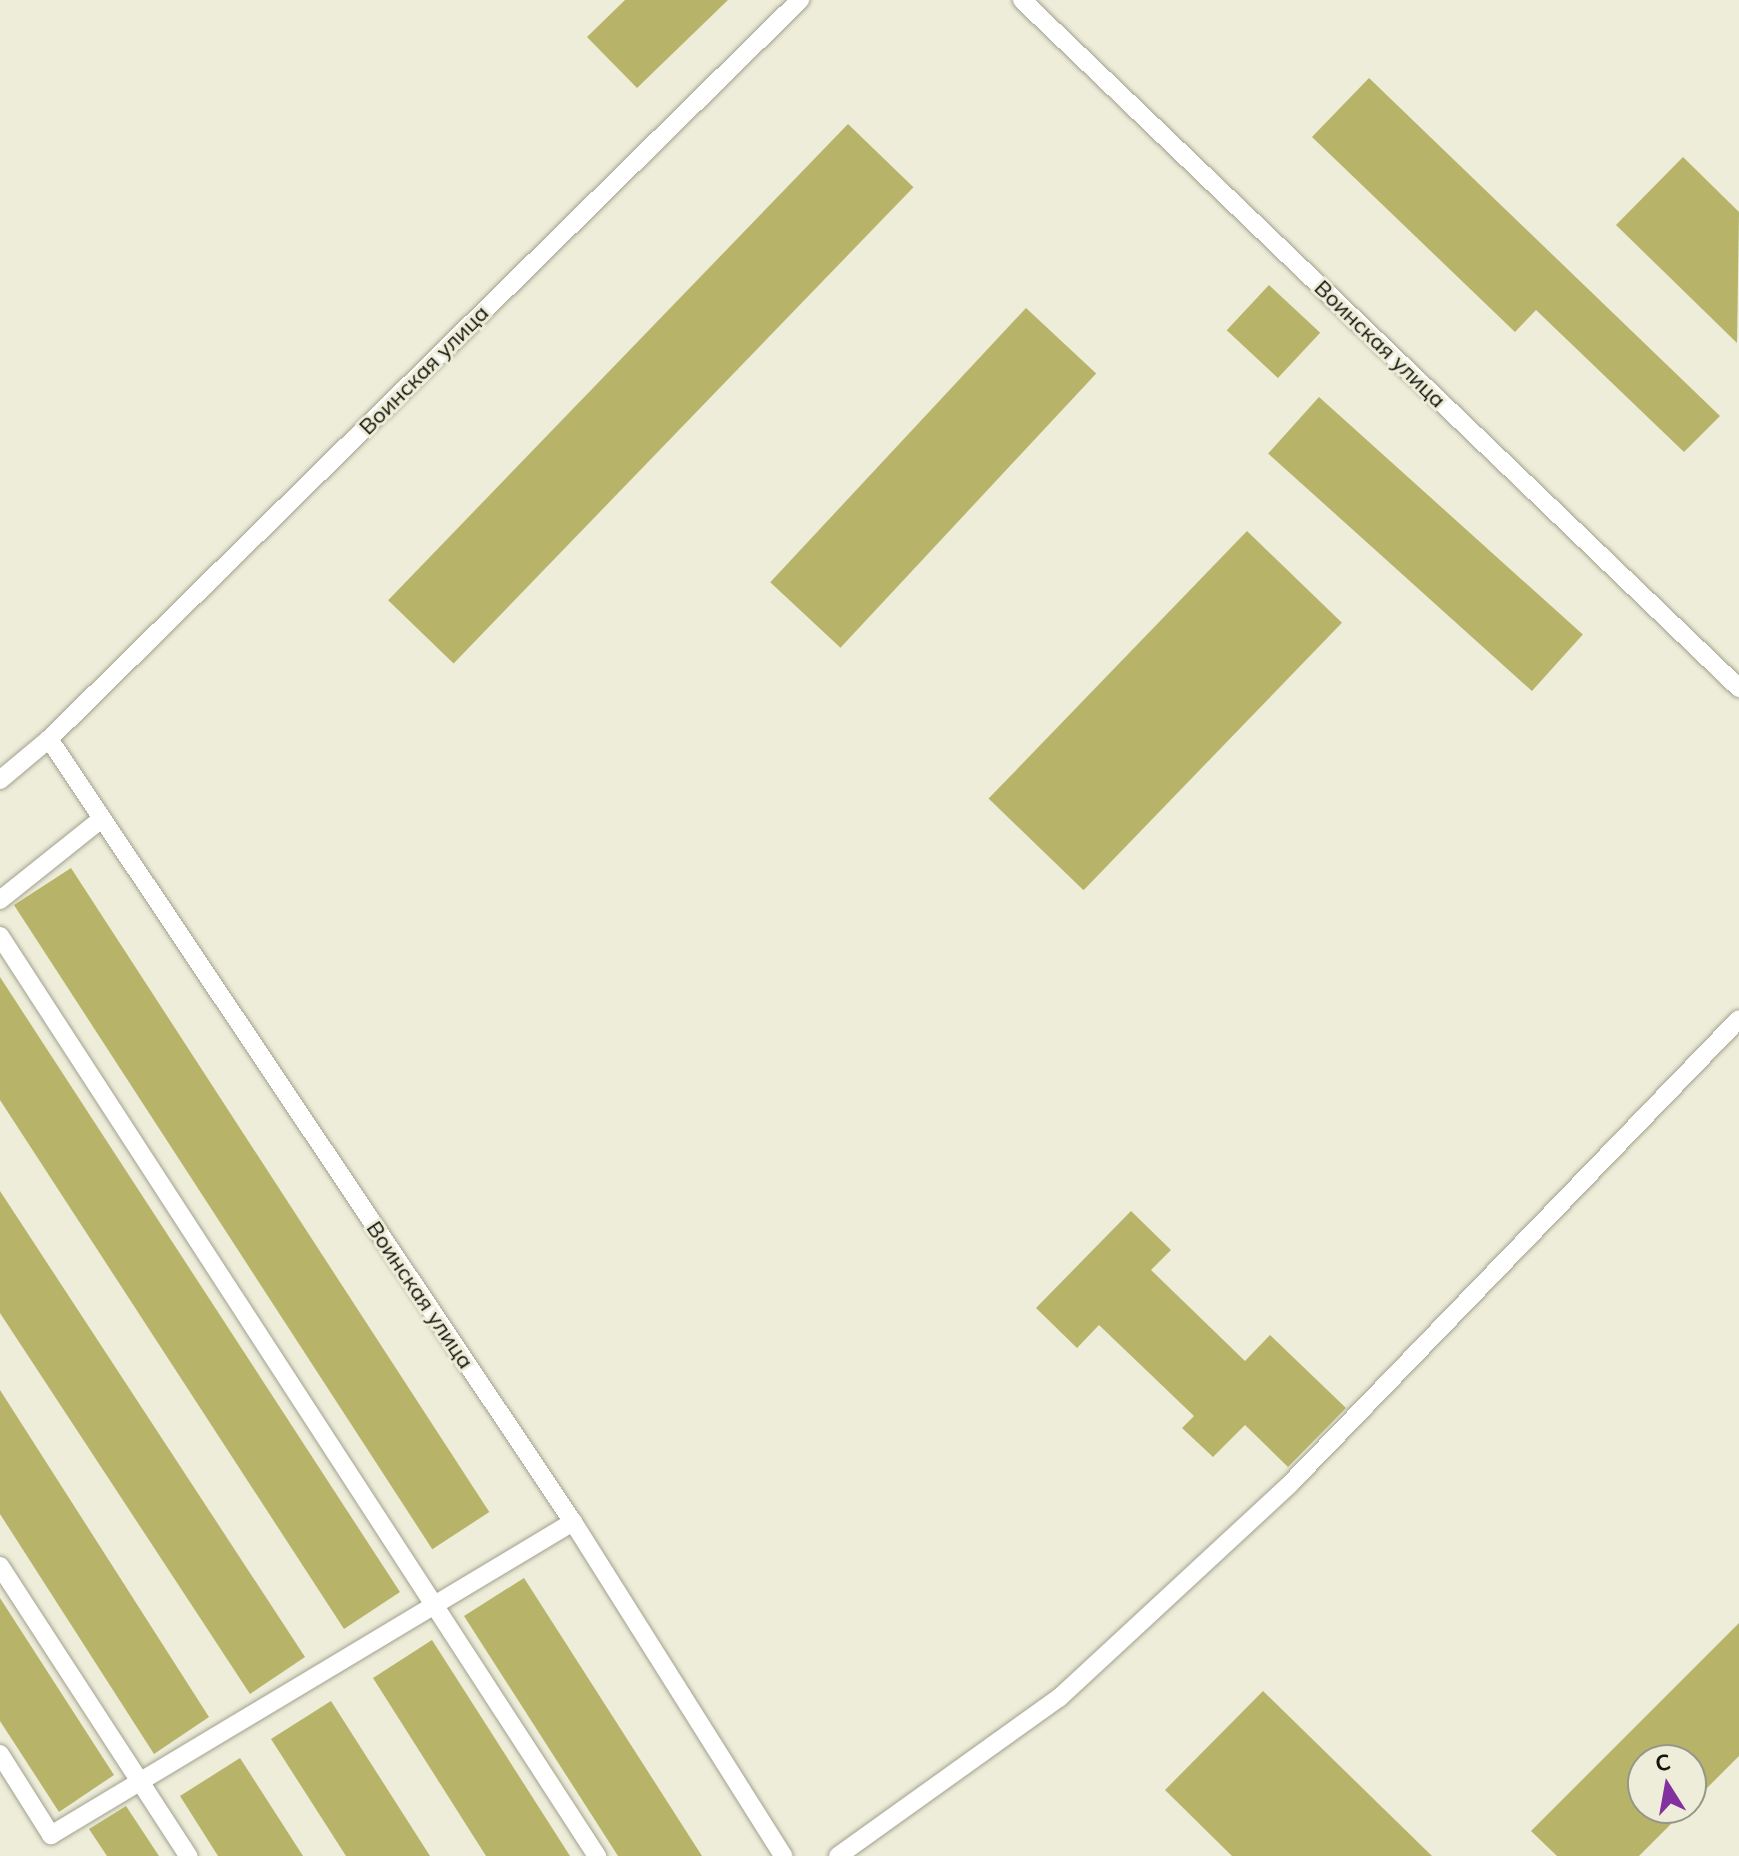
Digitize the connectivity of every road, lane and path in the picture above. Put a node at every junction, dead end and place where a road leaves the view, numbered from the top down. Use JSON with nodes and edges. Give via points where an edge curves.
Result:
{"nodes":[{"id":1,"x":800,"y":0,"type":"edge"},
{"id":2,"x":1022,"y":0,"type":"edge"},
{"id":3,"x":1739,"y":688,"type":"edge"},
{"id":4,"x":49,"y":739,"type":"junction"},
{"id":5,"x":0,"y":780,"type":"edge"},
{"id":6,"x":99,"y":821,"type":"junction"},
{"id":7,"x":0,"y":900,"type":"edge"},
{"id":8,"x":0,"y":936,"type":"edge"},
{"id":9,"x":1739,"y":1019,"type":"edge"},
{"id":10,"x":573,"y":1522,"type":"junction"},
{"id":11,"x":0,"y":1566,"type":"edge"},
{"id":12,"x":434,"y":1606,"type":"junction"},
{"id":13,"x":0,"y":1754,"type":"edge"},
{"id":14,"x":138,"y":1779,"type":"junction"},
{"id":15,"x":188,"y":1856,"type":"edge"},
{"id":16,"x":597,"y":1856,"type":"edge"},
{"id":17,"x":783,"y":1856,"type":"edge"},
{"id":18,"x":838,"y":1856,"type":"edge"}],
"edges":[{"from":1,"to":4,"type":"lane","name":"Воинская улица"},
{"from":2,"to":3,"type":"lane","name":"Воинская улица"},
{"from":4,"to":5,"type":"lane","name":"Воинская улица"},
{"from":4,"to":6,"type":"lane","name":"Воинская улица"},
{"from":6,"to":7,"type":"lane"},
{"from":6,"to":10,"type":"lane","name":"Воинская улица"},
{"from":8,"to":12,"type":"lane"},
{"from":9,"to":18,"type":"lane","via":[[1267,1506],[1059,1698]]},
{"from":10,"to":12,"type":"lane"},
{"from":10,"to":17,"type":"lane","name":"Воинская улица"},
{"from":11,"to":14,"type":"lane"},
{"from":12,"to":14,"type":"lane"},
{"from":12,"to":16,"type":"lane"},
{"from":13,"to":14,"type":"lane","via":[[51,1835]]},
{"from":14,"to":15,"type":"lane"}]}
